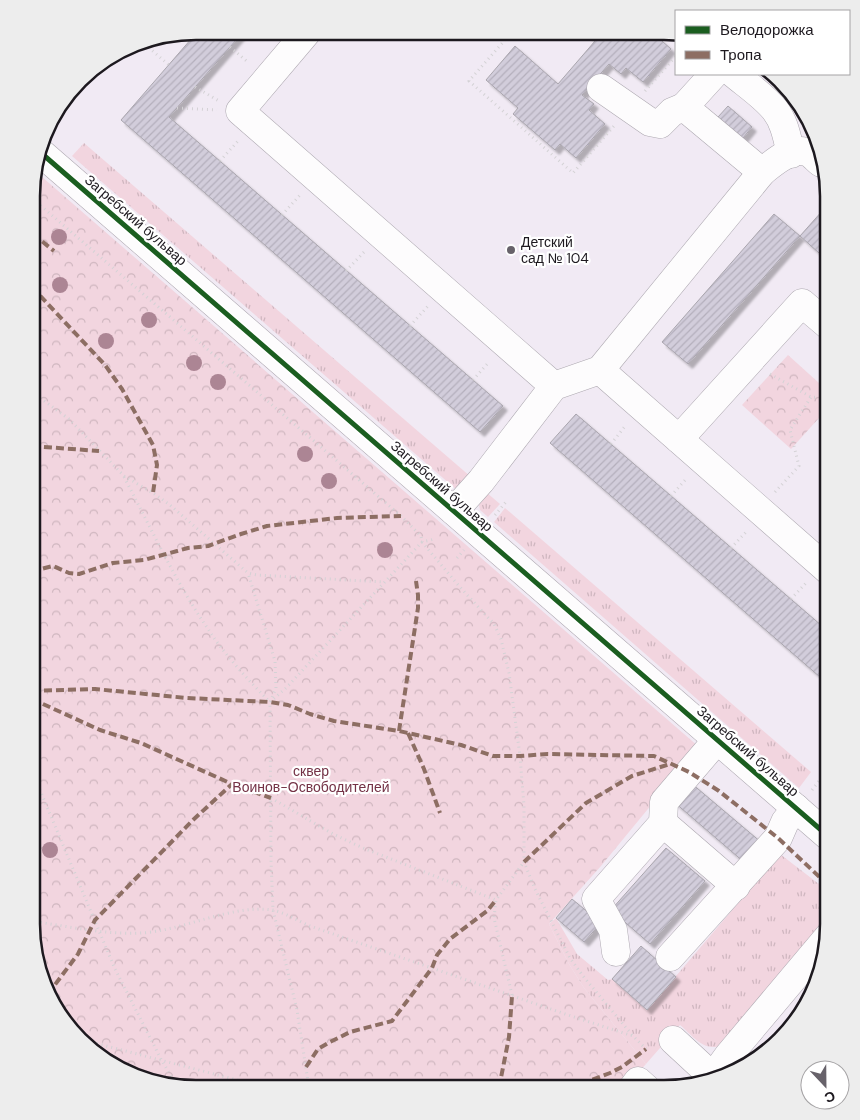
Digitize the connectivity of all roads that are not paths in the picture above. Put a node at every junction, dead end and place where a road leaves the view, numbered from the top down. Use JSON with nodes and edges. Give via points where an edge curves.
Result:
{"nodes":[{"id":1,"x":300,"y":40,"type":"edge"},
{"id":2,"x":713,"y":75,"type":"edge"},
{"id":3,"x":735,"y":75,"type":"edge"},
{"id":4,"x":602,"y":88,"type":"dead end"},
{"id":5,"x":684,"y":107,"type":"junction"},
{"id":6,"x":791,"y":154,"type":"junction"},
{"id":7,"x":45,"y":157,"type":"edge"},
{"id":8,"x":815,"y":158,"type":"edge"},
{"id":9,"x":762,"y":172,"type":"junction"},
{"id":10,"x":820,"y":318,"type":"edge"},
{"id":11,"x":600,"y":370,"type":"junction"},
{"id":12,"x":554,"y":386,"type":"junction"},
{"id":13,"x":679,"y":439,"type":"junction"},
{"id":14,"x":454,"y":512,"type":"junction"},
{"id":15,"x":820,"y":564,"type":"edge"},
{"id":16,"x":718,"y":740,"type":"junction"},
{"id":17,"x":802,"y":802,"type":"junction"},
{"id":18,"x":663,"y":823,"type":"junction"},
{"id":19,"x":820,"y":826,"type":"edge"},
{"id":20,"x":736,"y":886,"type":"junction"},
{"id":21,"x":818,"y":950,"type":"edge"},
{"id":22,"x":616,"y":952,"type":"dead end"},
{"id":23,"x":670,"y":957,"type":"dead end"},
{"id":24,"x":673,"y":1040,"type":"dead end"},
{"id":25,"x":724,"y":1068,"type":"edge"},
{"id":26,"x":723,"y":1069,"type":"edge"}],
"edges":[{"from":1,"to":12,"type":"street","via":[[240,111]]},
{"from":2,"to":5,"type":"street"},
{"from":3,"to":6,"type":"street","via":[[774,109],[782,122]]},
{"from":4,"to":5,"type":"street","via":[[650,122],[660,124],[672,112]]},
{"from":5,"to":9,"type":"street"},
{"from":6,"to":8,"type":"street","via":[[808,152]]},
{"from":6,"to":9,"type":"street","via":[[779,158]]},
{"from":7,"to":14,"type":"street","name":"Загребский бульвар"},
{"from":9,"to":11,"type":"street"},
{"from":10,"to":13,"type":"street","via":[[802,303]]},
{"from":11,"to":12,"type":"street"},
{"from":11,"to":13,"type":"street"},
{"from":12,"to":14,"type":"street"},
{"from":13,"to":15,"type":"street"},
{"from":14,"to":16,"type":"street","name":"Загребский бульвар"},
{"from":16,"to":17,"type":"street","name":"Загребский бульвар"},
{"from":16,"to":18,"type":"street","via":[[664,802]]},
{"from":17,"to":19,"type":"street","name":"Загребский бульвар"},
{"from":17,"to":20,"type":"street","via":[[785,822],[778,838]]},
{"from":18,"to":20,"type":"street"},
{"from":18,"to":22,"type":"street","via":[[596,899],[613,930]]},
{"from":20,"to":23,"type":"street"},
{"from":21,"to":25,"type":"street"},
{"from":24,"to":26,"type":"street"}]}
